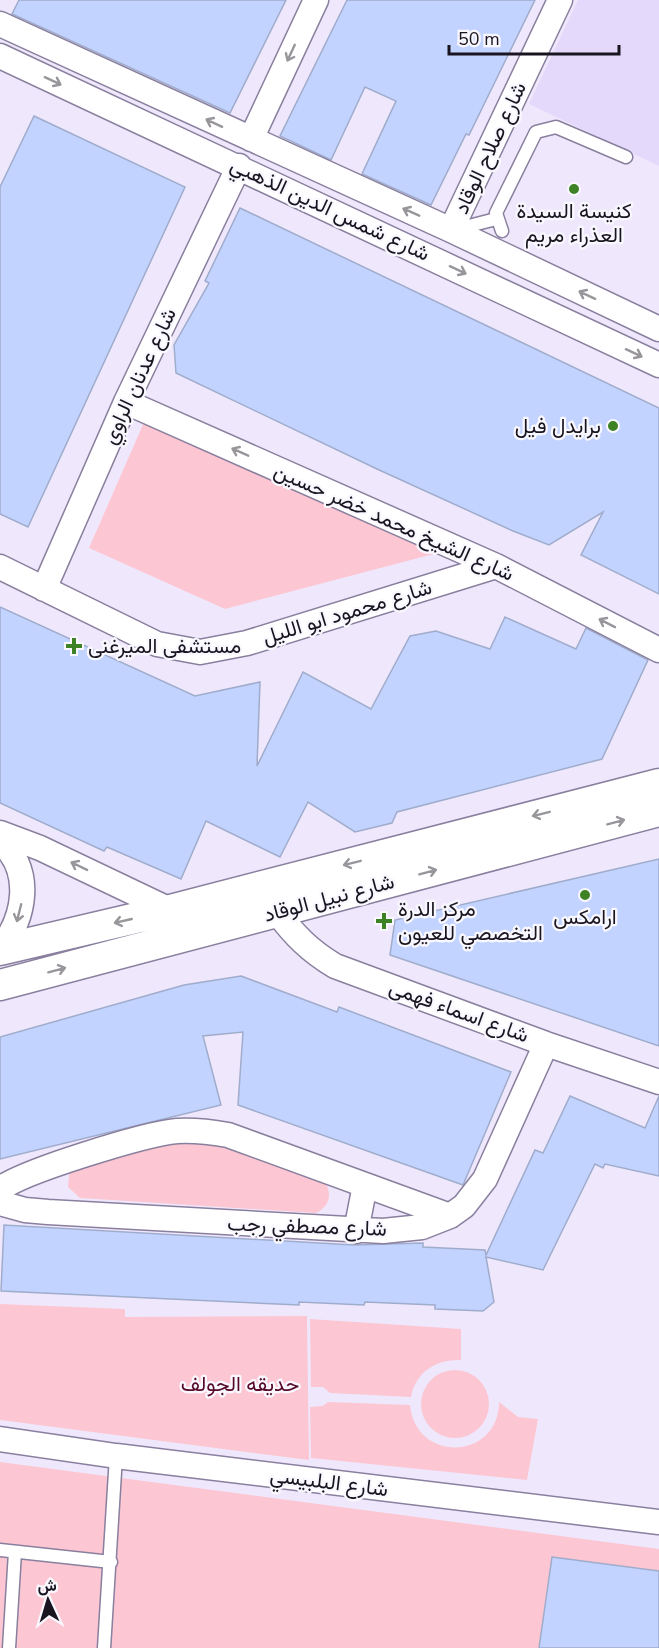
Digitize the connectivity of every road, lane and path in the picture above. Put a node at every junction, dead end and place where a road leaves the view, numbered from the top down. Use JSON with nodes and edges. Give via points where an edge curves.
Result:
{"nodes":[{"id":1,"x":316,"y":0,"type":"edge"},
{"id":2,"x":560,"y":0,"type":"edge"},
{"id":3,"x":6,"y":27,"type":"edge"},
{"id":4,"x":0,"y":56,"type":"edge"},
{"id":5,"x":251,"y":139,"type":"junction"},
{"id":6,"x":626,"y":157,"type":"dead end"},
{"id":7,"x":239,"y":166,"type":"junction"},
{"id":8,"x":496,"y":219,"type":"junction"},
{"id":9,"x":451,"y":230,"type":"junction"},
{"id":10,"x":502,"y":231,"type":"dead end"},
{"id":11,"x":659,"y":329,"type":"edge"},
{"id":12,"x":659,"y":365,"type":"edge"},
{"id":13,"x":126,"y":402,"type":"junction"},
{"id":14,"x":495,"y":566,"type":"junction"},
{"id":15,"x":0,"y":567,"type":"edge"},
{"id":16,"x":44,"y":589,"type":"junction"},
{"id":17,"x":659,"y":650,"type":"edge"},
{"id":18,"x":659,"y":784,"type":"edge"},
{"id":19,"x":659,"y":811,"type":"edge"},
{"id":20,"x":0,"y":833,"type":"edge"},
{"id":21,"x":0,"y":840,"type":"edge"},
{"id":22,"x":170,"y":910,"type":"junction"},
{"id":23,"x":277,"y":912,"type":"junction"},
{"id":24,"x":0,"y":950,"type":"edge"},
{"id":25,"x":0,"y":986,"type":"edge"},
{"id":26,"x":546,"y":1044,"type":"junction"},
{"id":27,"x":659,"y":1082,"type":"edge"},
{"id":28,"x":365,"y":1185,"type":"junction"},
{"id":29,"x":0,"y":1189,"type":"edge"},
{"id":30,"x":0,"y":1203,"type":"edge"},
{"id":31,"x":450,"y":1216,"type":"junction"},
{"id":32,"x":356,"y":1231,"type":"junction"},
{"id":33,"x":0,"y":1439,"type":"edge"},
{"id":34,"x":116,"y":1456,"type":"junction"},
{"id":35,"x":659,"y":1522,"type":"edge"},
{"id":36,"x":0,"y":1550,"type":"edge"},
{"id":37,"x":15,"y":1552,"type":"junction"},
{"id":38,"x":111,"y":1562,"type":"junction"},
{"id":39,"x":9,"y":1648,"type":"edge"},
{"id":40,"x":104,"y":1648,"type":"edge"}],
"edges":[{"from":1,"to":5,"type":"street","one_way":true},
{"from":2,"to":9,"type":"street","name":"شارع صلاح الوقاد"},
{"from":3,"to":4,"type":"street"},
{"from":5,"to":3,"type":"street","name":"شارع شمس الدين الذهبي","one_way":true},
{"from":4,"to":7,"type":"street","name":"شارع شمس الدين الذهبي","one_way":true},
{"from":9,"to":5,"type":"street","name":"شارع شمس الدين الذهبي","one_way":true},
{"from":6,"to":8,"type":"lane","via":[[556,127],[541,129],[536,132]]},
{"from":7,"to":12,"type":"street","name":"شارع شمس الدين الذهبي","one_way":true},
{"from":7,"to":13,"type":"street","name":"شارع عدنان الراوي"},
{"from":8,"to":9,"type":"lane"},
{"from":8,"to":10,"type":"lane"},
{"from":11,"to":9,"type":"street","name":"شارع شمس الدين الذهبي","one_way":true},
{"from":14,"to":13,"type":"street","name":"شارع الشيخ محمد خضر حسين","one_way":true},
{"from":13,"to":16,"type":"street","name":"شارع عدنان الراوي"},
{"from":14,"to":16,"type":"street","name":"شارع محمود ابو الليل","via":[[247,643],[200,652],[157,644]]},
{"from":17,"to":14,"type":"street","name":"شارع الشيخ محمد خضر حسين","one_way":true},
{"from":15,"to":16,"type":"street","name":"شارع محمود ابو الليل"},
{"from":18,"to":22,"type":"street","name":"شارع نبيل الوقاد","one_way":true},
{"from":23,"to":19,"type":"street","name":"شارع نبيل الوقاد","one_way":true},
{"from":22,"to":20,"type":"street","one_way":true},
{"from":21,"to":24,"type":"street","one_way":true,"via":[[17,864],[23,887],[22,910],[14,932]]},
{"from":22,"to":24,"type":"street","name":"شارع نبيل الوقاد","one_way":true},
{"from":25,"to":23,"type":"street","name":"شارع نبيل الوقاد","one_way":true},
{"from":23,"to":26,"type":"street","name":"شارع اسماء فهمى","via":[[297,938],[335,966]]},
{"from":26,"to":27,"type":"street","name":"شارع اسماء فهمى"},
{"from":26,"to":31,"type":"street","name":"شارع مصطفي رجب","via":[[485,1179],[464,1206]]},
{"from":28,"to":29,"type":"street","via":[[228,1135],[192,1130],[158,1134],[33,1172]]},
{"from":28,"to":31,"type":"street"},
{"from":28,"to":32,"type":"street"},
{"from":30,"to":32,"type":"street","name":"شارع مصطفي رجب","via":[[48,1212]]},
{"from":31,"to":32,"type":"street","name":"شارع مصطفي رجب","via":[[422,1227]]},
{"from":33,"to":34,"type":"street","name":"شارع البلبيسي"},
{"from":34,"to":35,"type":"street","name":"شارع البلبيسي"},
{"from":34,"to":38,"type":"lane"},
{"from":36,"to":37,"type":"lane"},
{"from":37,"to":38,"type":"lane"},
{"from":37,"to":39,"type":"lane"},
{"from":38,"to":40,"type":"lane"}]}
